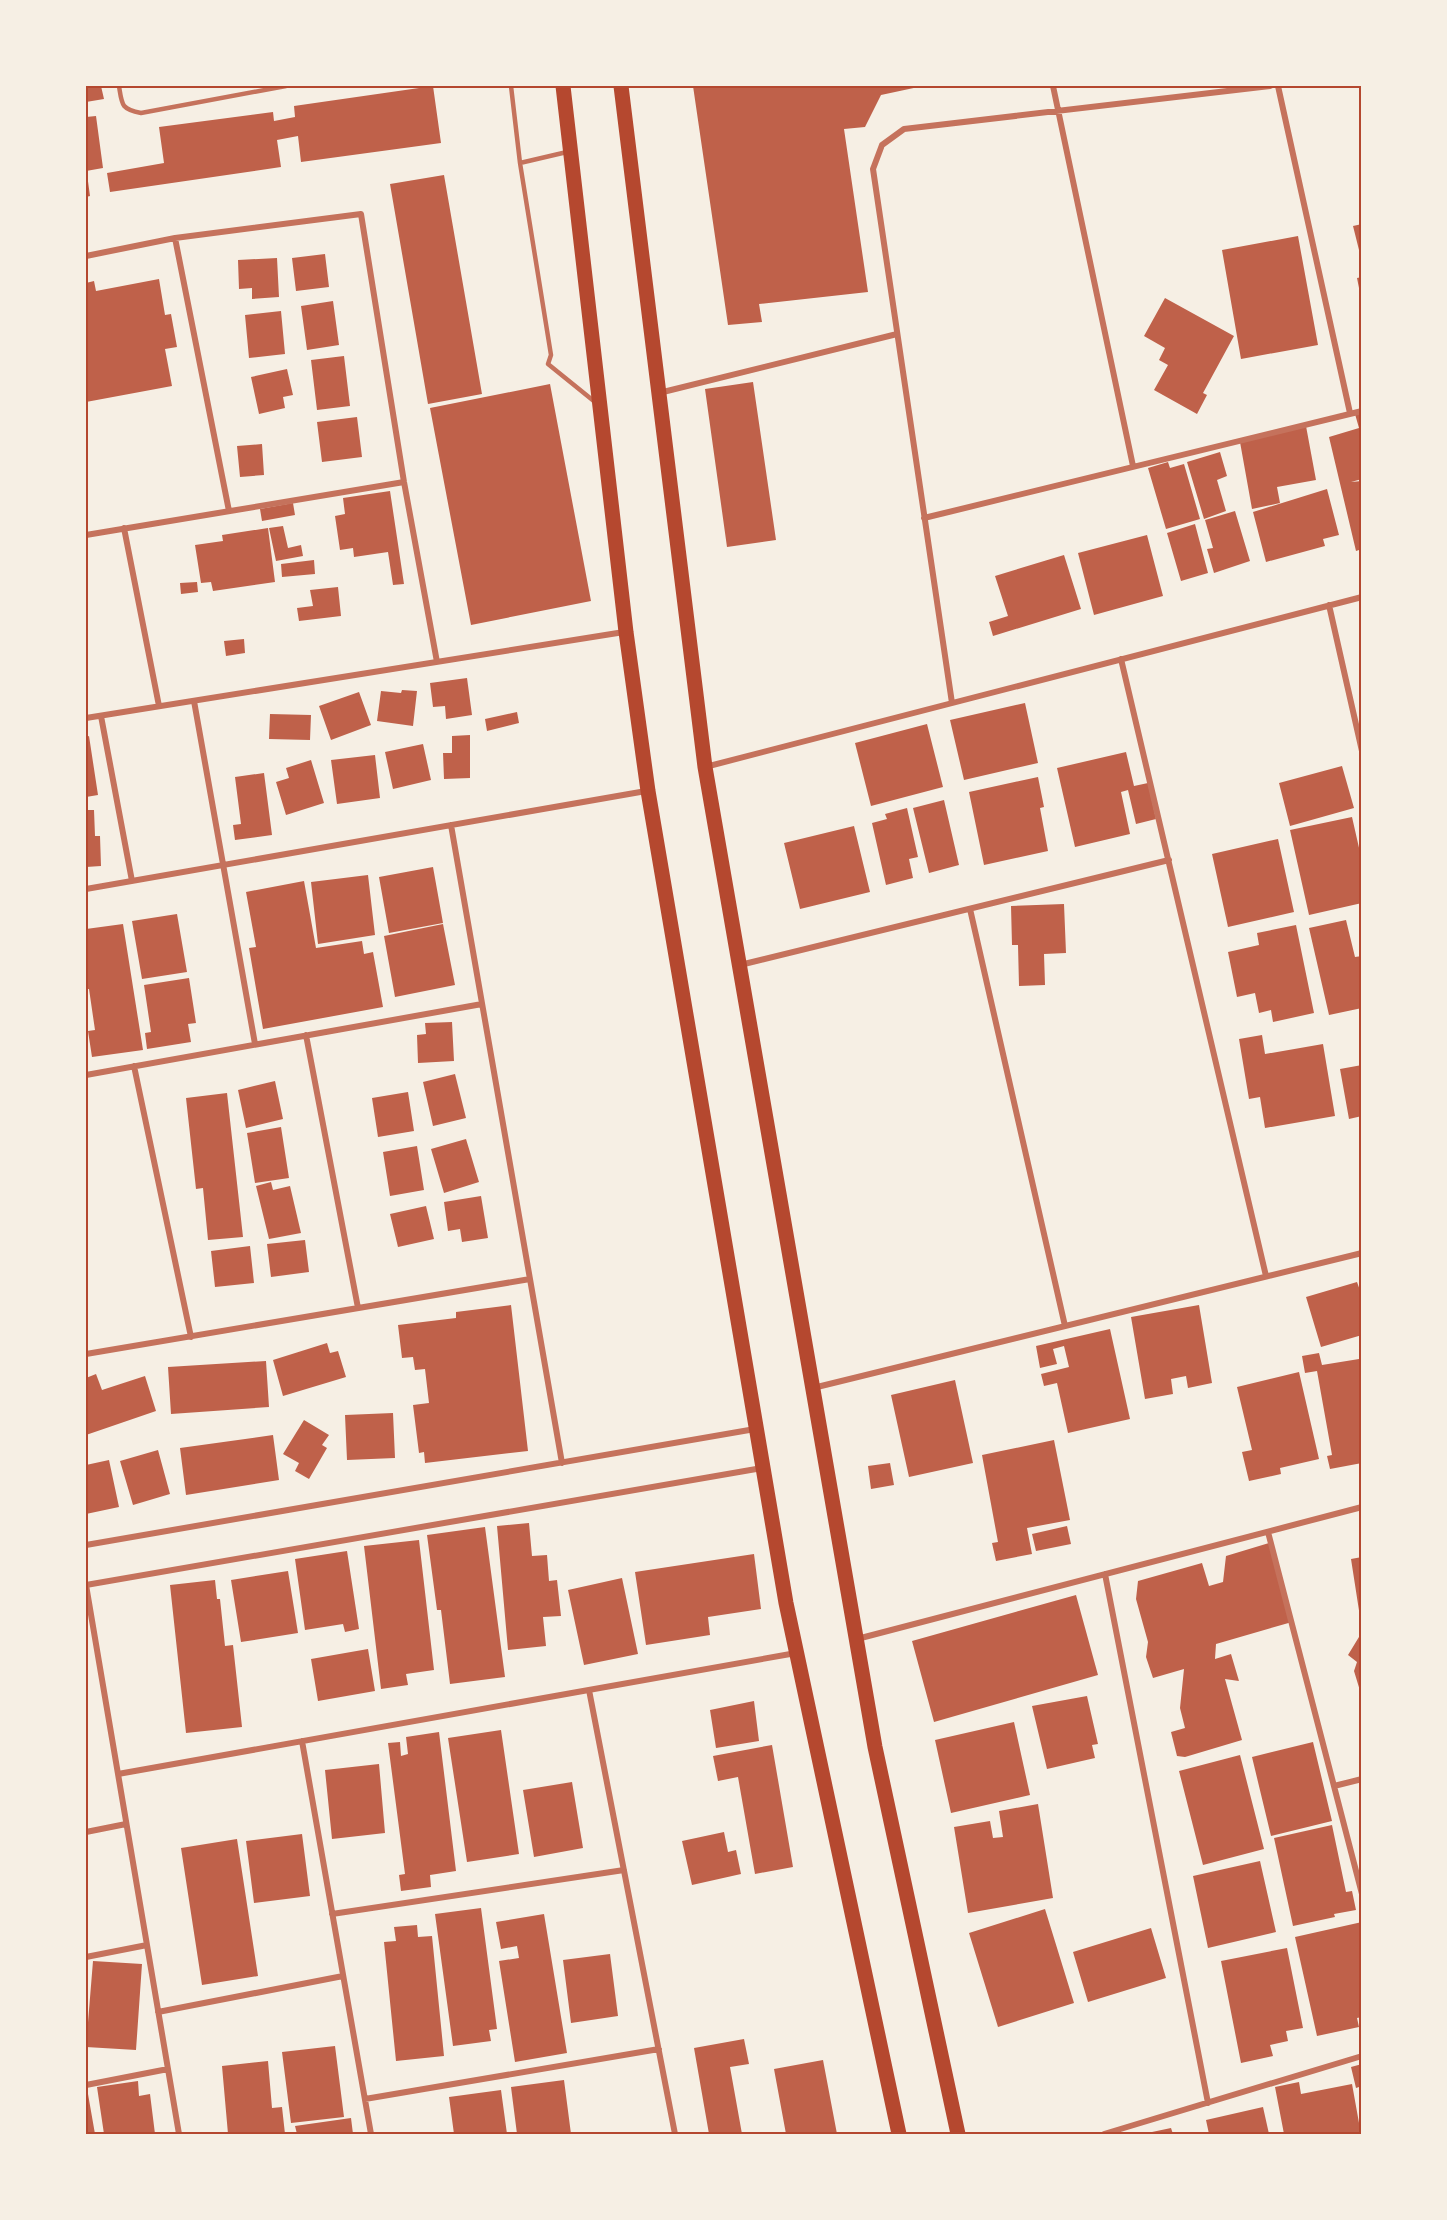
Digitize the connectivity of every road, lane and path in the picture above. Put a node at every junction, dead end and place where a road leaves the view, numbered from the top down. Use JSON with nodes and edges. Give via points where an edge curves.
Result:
{"nodes":[{"id":1,"x":119,"y":86,"type":"edge"},
{"id":2,"x":286,"y":86,"type":"edge"},
{"id":3,"x":512,"y":86,"type":"edge"},
{"id":4,"x":563,"y":86,"type":"edge"},
{"id":5,"x":621,"y":86,"type":"edge"},
{"id":6,"x":1053,"y":86,"type":"edge"},
{"id":7,"x":1270,"y":86,"type":"edge"},
{"id":8,"x":1278,"y":86,"type":"edge"},
{"id":9,"x":1057,"y":111,"type":"junction"},
{"id":10,"x":572,"y":151,"type":"junction"},
{"id":11,"x":520,"y":164,"type":"junction"},
{"id":12,"x":175,"y":238,"type":"junction"},
{"id":13,"x":86,"y":256,"type":"edge"},
{"id":14,"x":897,"y":334,"type":"junction"},
{"id":15,"x":659,"y":393,"type":"junction"},
{"id":16,"x":600,"y":407,"type":"junction"},
{"id":17,"x":1362,"y":411,"type":"edge"},
{"id":18,"x":1350,"y":414,"type":"junction"},
{"id":19,"x":1133,"y":466,"type":"junction"},
{"id":20,"x":404,"y":482,"type":"junction"},
{"id":21,"x":229,"y":511,"type":"junction"},
{"id":22,"x":924,"y":518,"type":"junction"},
{"id":23,"x":124,"y":528,"type":"junction"},
{"id":24,"x":86,"y":535,"type":"edge"},
{"id":25,"x":1362,"y":597,"type":"edge"},
{"id":26,"x":1329,"y":605,"type":"junction"},
{"id":27,"x":626,"y":632,"type":"junction"},
{"id":28,"x":1122,"y":659,"type":"junction"},
{"id":29,"x":437,"y":662,"type":"junction"},
{"id":30,"x":194,"y":701,"type":"junction"},
{"id":31,"x":952,"y":703,"type":"junction"},
{"id":32,"x":159,"y":706,"type":"junction"},
{"id":33,"x":101,"y":716,"type":"junction"},
{"id":34,"x":86,"y":718,"type":"edge"},
{"id":35,"x":1362,"y":751,"type":"edge"},
{"id":36,"x":705,"y":767,"type":"junction"},
{"id":37,"x":648,"y":791,"type":"junction"},
{"id":38,"x":451,"y":825,"type":"junction"},
{"id":39,"x":1168,"y":861,"type":"junction"},
{"id":40,"x":224,"y":865,"type":"junction"},
{"id":41,"x":132,"y":881,"type":"junction"},
{"id":42,"x":86,"y":889,"type":"edge"},
{"id":43,"x":970,"y":909,"type":"junction"},
{"id":44,"x":739,"y":965,"type":"junction"},
{"id":45,"x":482,"y":1004,"type":"junction"},
{"id":46,"x":306,"y":1035,"type":"junction"},
{"id":47,"x":255,"y":1044,"type":"junction"},
{"id":48,"x":134,"y":1066,"type":"junction"},
{"id":49,"x":86,"y":1075,"type":"edge"},
{"id":50,"x":1362,"y":1253,"type":"edge"},
{"id":51,"x":1266,"y":1276,"type":"junction"},
{"id":52,"x":531,"y":1279,"type":"junction"},
{"id":53,"x":358,"y":1308,"type":"junction"},
{"id":54,"x":1065,"y":1326,"type":"junction"},
{"id":55,"x":191,"y":1336,"type":"junction"},
{"id":56,"x":86,"y":1354,"type":"edge"},
{"id":57,"x":813,"y":1388,"type":"junction"},
{"id":58,"x":756,"y":1429,"type":"junction"},
{"id":59,"x":562,"y":1462,"type":"junction"},
{"id":60,"x":762,"y":1468,"type":"junction"},
{"id":61,"x":1362,"y":1507,"type":"edge"},
{"id":62,"x":1268,"y":1532,"type":"junction"},
{"id":63,"x":86,"y":1545,"type":"edge"},
{"id":64,"x":1105,"y":1574,"type":"junction"},
{"id":65,"x":86,"y":1585,"type":"edge"},
{"id":66,"x":856,"y":1639,"type":"junction"},
{"id":67,"x":796,"y":1653,"type":"junction"},
{"id":68,"x":588,"y":1690,"type":"junction"},
{"id":69,"x":302,"y":1741,"type":"junction"},
{"id":70,"x":118,"y":1774,"type":"junction"},
{"id":71,"x":1362,"y":1779,"type":"edge"},
{"id":72,"x":1334,"y":1786,"type":"junction"},
{"id":73,"x":126,"y":1824,"type":"junction"},
{"id":74,"x":86,"y":1832,"type":"edge"},
{"id":75,"x":624,"y":1870,"type":"junction"},
{"id":76,"x":1362,"y":1894,"type":"edge"},
{"id":77,"x":332,"y":1914,"type":"junction"},
{"id":78,"x":147,"y":1945,"type":"junction"},
{"id":79,"x":86,"y":1957,"type":"edge"},
{"id":80,"x":343,"y":1976,"type":"junction"},
{"id":81,"x":158,"y":2012,"type":"junction"},
{"id":82,"x":659,"y":2049,"type":"junction"},
{"id":83,"x":1362,"y":2056,"type":"edge"},
{"id":84,"x":168,"y":2069,"type":"junction"},
{"id":85,"x":86,"y":2085,"type":"edge"},
{"id":86,"x":365,"y":2100,"type":"junction"},
{"id":87,"x":1208,"y":2103,"type":"junction"},
{"id":88,"x":179,"y":2134,"type":"edge"},
{"id":89,"x":371,"y":2134,"type":"edge"},
{"id":90,"x":675,"y":2134,"type":"edge"},
{"id":91,"x":899,"y":2134,"type":"edge"},
{"id":92,"x":958,"y":2134,"type":"edge"},
{"id":93,"x":1104,"y":2134,"type":"edge"}],
"edges":[{"from":1,"to":2,"type":"lane","via":[[122,104],[141,113]]},
{"from":3,"to":11,"type":"lane"},
{"from":4,"to":10,"type":"main road"},
{"from":5,"to":15,"type":"main road"},
{"from":6,"to":9,"type":"street"},
{"from":7,"to":9,"type":"street"},
{"from":8,"to":18,"type":"street"},
{"from":9,"to":14,"type":"street","via":[[904,129],[882,145],[873,169]]},
{"from":9,"to":19,"type":"street"},
{"from":10,"to":11,"type":"lane"},
{"from":10,"to":16,"type":"main road"},
{"from":11,"to":16,"type":"lane","via":[[551,355],[549,364]]},
{"from":12,"to":13,"type":"street"},
{"from":12,"to":20,"type":"street","via":[[361,214]]},
{"from":12,"to":21,"type":"street"},
{"from":14,"to":15,"type":"street"},
{"from":14,"to":22,"type":"street"},
{"from":15,"to":36,"type":"main road"},
{"from":16,"to":27,"type":"main road"},
{"from":17,"to":18,"type":"street"},
{"from":18,"to":19,"type":"street"},
{"from":19,"to":22,"type":"street"},
{"from":20,"to":21,"type":"street"},
{"from":20,"to":29,"type":"street"},
{"from":21,"to":23,"type":"street"},
{"from":22,"to":31,"type":"street"},
{"from":23,"to":24,"type":"street"},
{"from":23,"to":32,"type":"street"},
{"from":25,"to":26,"type":"street"},
{"from":26,"to":28,"type":"street"},
{"from":26,"to":35,"type":"street"},
{"from":27,"to":29,"type":"street"},
{"from":27,"to":37,"type":"main road"},
{"from":28,"to":31,"type":"street"},
{"from":28,"to":39,"type":"street"},
{"from":29,"to":30,"type":"street"},
{"from":30,"to":32,"type":"street"},
{"from":30,"to":40,"type":"street"},
{"from":31,"to":36,"type":"street"},
{"from":32,"to":33,"type":"street"},
{"from":33,"to":34,"type":"street"},
{"from":33,"to":41,"type":"street"},
{"from":36,"to":44,"type":"main road"},
{"from":37,"to":38,"type":"street"},
{"from":37,"to":58,"type":"main road"},
{"from":38,"to":40,"type":"street"},
{"from":38,"to":45,"type":"street"},
{"from":39,"to":43,"type":"street"},
{"from":39,"to":51,"type":"street"},
{"from":40,"to":41,"type":"street"},
{"from":40,"to":47,"type":"street"},
{"from":41,"to":42,"type":"street"},
{"from":43,"to":44,"type":"street"},
{"from":43,"to":54,"type":"street"},
{"from":44,"to":57,"type":"main road"},
{"from":45,"to":46,"type":"street"},
{"from":45,"to":52,"type":"street"},
{"from":46,"to":47,"type":"street"},
{"from":46,"to":53,"type":"street"},
{"from":47,"to":48,"type":"street"},
{"from":48,"to":49,"type":"street"},
{"from":48,"to":55,"type":"street"},
{"from":50,"to":51,"type":"street"},
{"from":51,"to":54,"type":"street"},
{"from":52,"to":53,"type":"street"},
{"from":52,"to":59,"type":"street"},
{"from":53,"to":55,"type":"street"},
{"from":54,"to":57,"type":"street"},
{"from":55,"to":56,"type":"street"},
{"from":57,"to":66,"type":"main road"},
{"from":58,"to":59,"type":"street"},
{"from":58,"to":60,"type":"main road"},
{"from":59,"to":63,"type":"street"},
{"from":60,"to":65,"type":"street"},
{"from":60,"to":67,"type":"main road"},
{"from":61,"to":62,"type":"street"},
{"from":62,"to":64,"type":"street"},
{"from":62,"to":72,"type":"street"},
{"from":64,"to":66,"type":"street"},
{"from":64,"to":87,"type":"street"},
{"from":65,"to":70,"type":"street"},
{"from":66,"to":92,"type":"main road","via":[[875,1747]]},
{"from":67,"to":68,"type":"street"},
{"from":67,"to":91,"type":"main road"},
{"from":68,"to":69,"type":"street"},
{"from":68,"to":75,"type":"street"},
{"from":69,"to":70,"type":"street"},
{"from":69,"to":77,"type":"street"},
{"from":70,"to":73,"type":"street"},
{"from":71,"to":72,"type":"street"},
{"from":72,"to":76,"type":"street"},
{"from":73,"to":74,"type":"street"},
{"from":73,"to":78,"type":"street"},
{"from":75,"to":77,"type":"street"},
{"from":75,"to":82,"type":"street"},
{"from":77,"to":80,"type":"street"},
{"from":78,"to":79,"type":"street"},
{"from":78,"to":81,"type":"street"},
{"from":80,"to":81,"type":"street"},
{"from":80,"to":86,"type":"street"},
{"from":81,"to":84,"type":"street"},
{"from":82,"to":86,"type":"street"},
{"from":82,"to":90,"type":"street"},
{"from":83,"to":87,"type":"street"},
{"from":84,"to":85,"type":"street"},
{"from":84,"to":88,"type":"street"},
{"from":86,"to":89,"type":"street"},
{"from":87,"to":93,"type":"street"}]}
